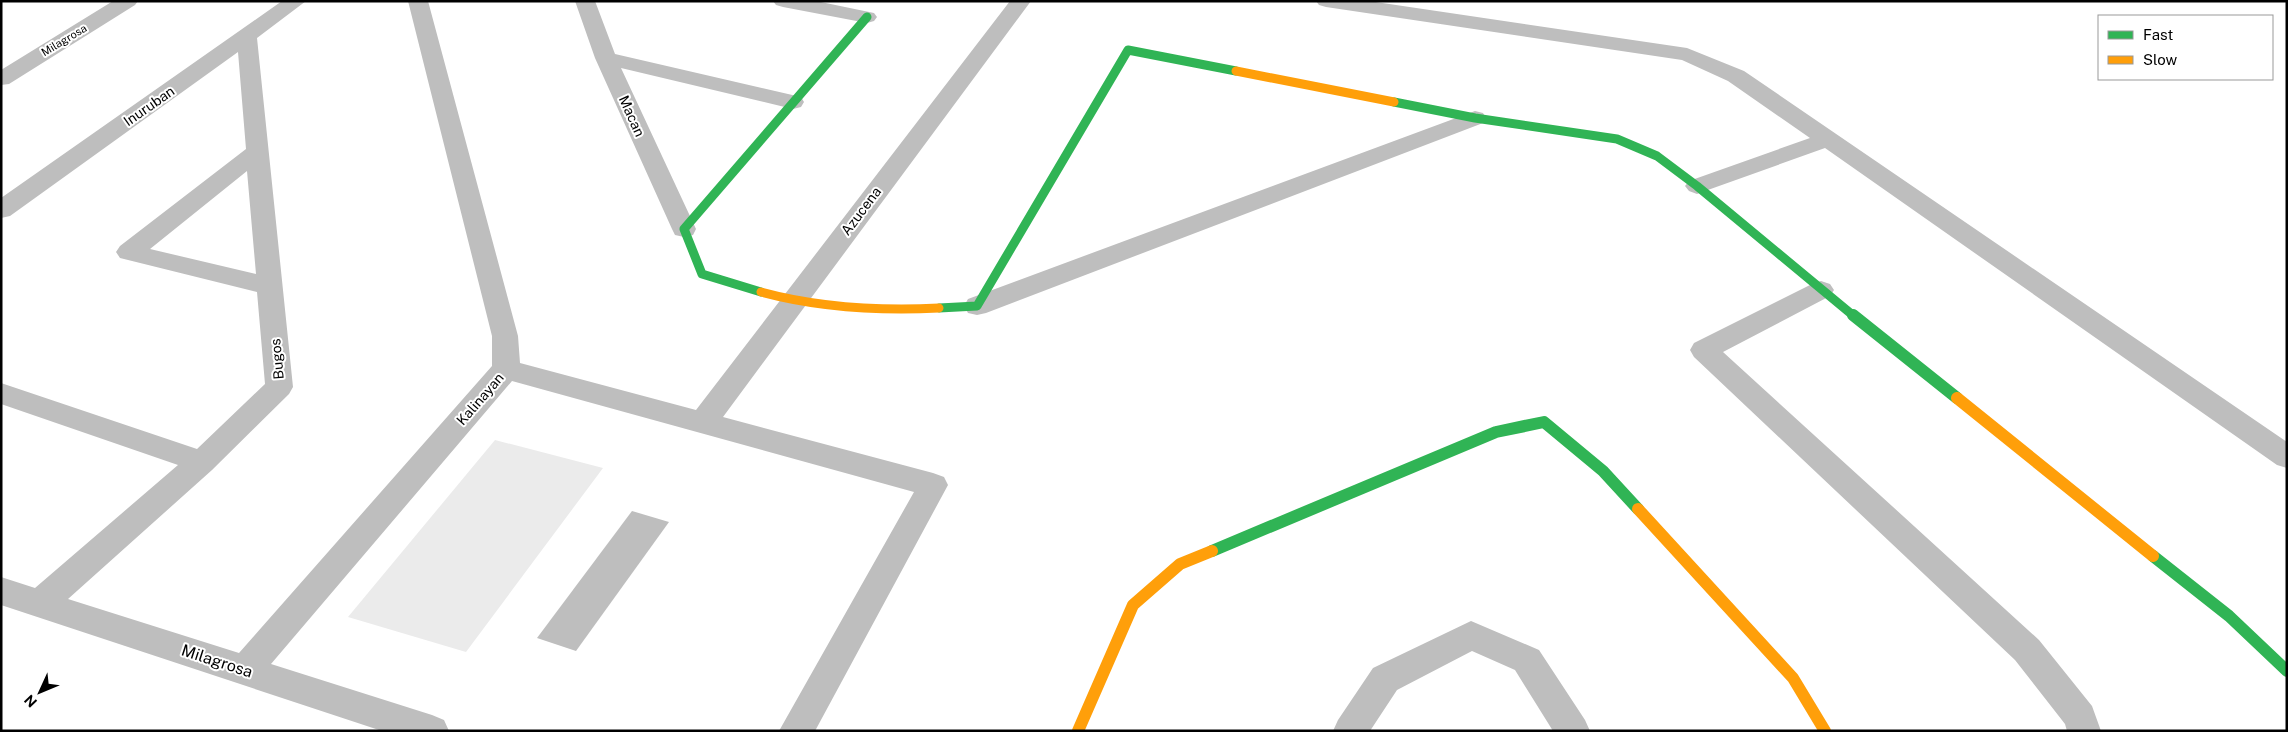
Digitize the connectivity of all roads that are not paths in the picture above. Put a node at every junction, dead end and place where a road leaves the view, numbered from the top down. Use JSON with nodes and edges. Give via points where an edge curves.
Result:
{"nodes":[{"id":1,"x":128,"y":1,"type":"edge"},
{"id":2,"x":296,"y":1,"type":"edge"},
{"id":3,"x":418,"y":1,"type":"edge"},
{"id":4,"x":585,"y":1,"type":"edge"},
{"id":5,"x":783,"y":1,"type":"edge"},
{"id":6,"x":1021,"y":1,"type":"edge"},
{"id":7,"x":1326,"y":1,"type":"edge"},
{"id":8,"x":867,"y":17,"type":"joint"},
{"id":9,"x":246,"y":38,"type":"junction"},
{"id":10,"x":606,"y":58,"type":"junction"},
{"id":11,"x":1,"y":79,"type":"edge"},
{"id":12,"x":793,"y":102,"type":"junction"},
{"id":13,"x":1475,"y":118,"type":"junction"},
{"id":14,"x":1826,"y":140,"type":"junction"},
{"id":15,"x":257,"y":152,"type":"junction"},
{"id":16,"x":1697,"y":186,"type":"junction"},
{"id":17,"x":1,"y":210,"type":"edge"},
{"id":18,"x":684,"y":229,"type":"junction"},
{"id":19,"x":270,"y":286,"type":"junction"},
{"id":20,"x":1821,"y":290,"type":"junction"},
{"id":21,"x":792,"y":302,"type":"junction"},
{"id":22,"x":977,"y":306,"type":"junction"},
{"id":23,"x":506,"y":369,"type":"junction"},
{"id":24,"x":1,"y":393,"type":"edge"},
{"id":25,"x":702,"y":422,"type":"junction"},
{"id":26,"x":2287,"y":457,"type":"edge"},
{"id":27,"x":202,"y":462,"type":"junction"},
{"id":28,"x":1,"y":591,"type":"edge"},
{"id":29,"x":40,"y":604,"type":"junction"},
{"id":30,"x":245,"y":670,"type":"junction"},
{"id":31,"x":2287,"y":671,"type":"edge"},
{"id":32,"x":374,"y":722,"type":"edge"},
{"id":33,"x":432,"y":731,"type":"edge"},
{"id":34,"x":796,"y":731,"type":"edge"},
{"id":35,"x":1078,"y":731,"type":"edge"},
{"id":36,"x":1350,"y":731,"type":"edge"},
{"id":37,"x":1573,"y":731,"type":"edge"},
{"id":38,"x":1825,"y":731,"type":"edge"},
{"id":39,"x":2084,"y":731,"type":"edge"}],
"edges":[{"from":1,"to":11,"type":"street","name":"Milagrosa"},
{"from":2,"to":9,"type":"street","name":"Inuruban"},
{"from":3,"to":23,"type":"street","name":"Kalinayan","via":[[504,336]]},
{"from":4,"to":10,"type":"street","name":"Macan"},
{"from":5,"to":8,"type":"street"},
{"from":6,"to":21,"type":"street","name":"Azucena"},
{"from":7,"to":14,"type":"street","via":[[1687,54],[1736,76]]},
{"from":8,"to":12,"type":"street"},
{"from":9,"to":15,"type":"street","name":"Bugos"},
{"from":9,"to":17,"type":"street","name":"Inuruban"},
{"from":10,"to":12,"type":"street"},
{"from":10,"to":18,"type":"street","name":"Macan"},
{"from":12,"to":18,"type":"street"},
{"from":13,"to":16,"type":"street","via":[[1617,139],[1658,156]]},
{"from":13,"to":22,"type":"street"},
{"from":13,"to":22,"type":"street","via":[[1128,50]]},
{"from":14,"to":16,"type":"street"},
{"from":14,"to":26,"type":"street"},
{"from":15,"to":19,"type":"street","name":"Bugos"},
{"from":15,"to":19,"type":"street","via":[[129,252]]},
{"from":16,"to":20,"type":"street"},
{"from":18,"to":21,"type":"street","via":[[702,274]]},
{"from":19,"to":27,"type":"street","name":"Bugos","via":[[279,387]]},
{"from":20,"to":31,"type":"street","via":[[2229,616]]},
{"from":20,"to":39,"type":"street","via":[[1704,350],[2027,650],[2080,717]]},
{"from":21,"to":22,"type":"street","via":[[890,311]]},
{"from":21,"to":25,"type":"street","name":"Azucena"},
{"from":23,"to":25,"type":"street"},
{"from":23,"to":30,"type":"street","name":"Kalinayan"},
{"from":24,"to":27,"type":"street"},
{"from":25,"to":34,"type":"street","via":[[933,485]]},
{"from":27,"to":29,"type":"street","name":"Bugos"},
{"from":28,"to":29,"type":"street","name":"Milagrosa"},
{"from":29,"to":30,"type":"street","name":"Milagrosa"},
{"from":30,"to":32,"type":"street","name":"Milagrosa"},
{"from":32,"to":33,"type":"street","name":"Milagrosa"},
{"from":35,"to":38,"type":"street","via":[[1133,604],[1180,564],[1496,432],[1544,422],[1603,471],[1793,678]]},
{"from":36,"to":37,"type":"street","via":[[1385,679],[1471,635],[1527,660]]}]}
